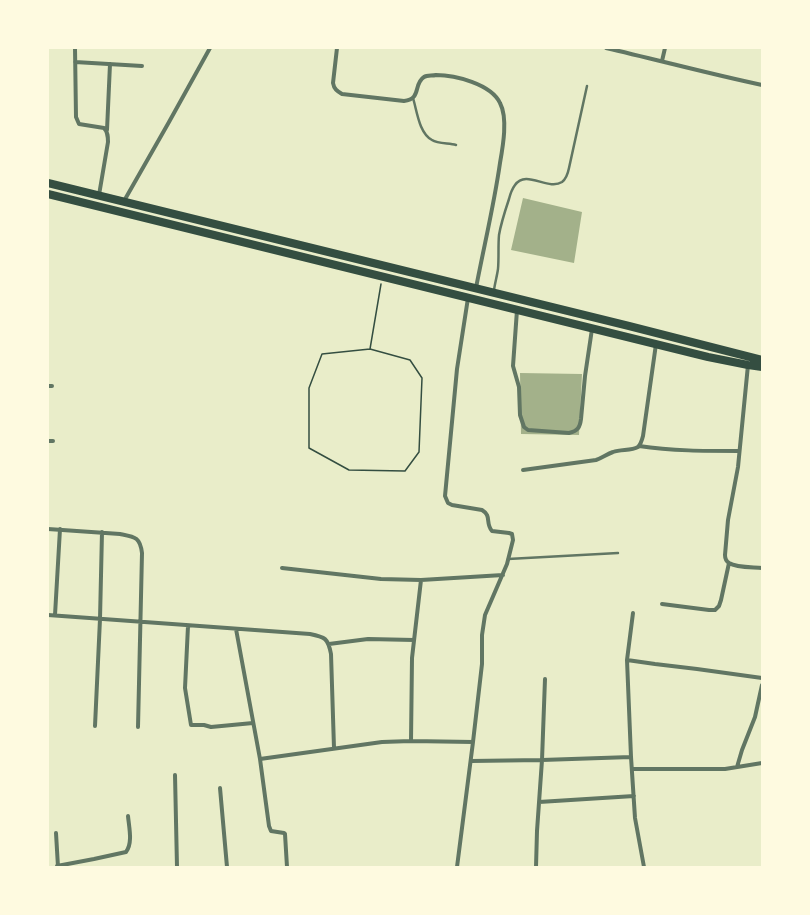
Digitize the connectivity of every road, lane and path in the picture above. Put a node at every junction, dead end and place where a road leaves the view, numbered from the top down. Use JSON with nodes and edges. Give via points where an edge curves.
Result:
{"nodes":[{"id":1,"x":75,"y":48,"type":"edge"},
{"id":2,"x":210,"y":48,"type":"edge"},
{"id":3,"x":337,"y":48,"type":"edge"},
{"id":4,"x":606,"y":48,"type":"edge"},
{"id":5,"x":665,"y":48,"type":"edge"},
{"id":6,"x":619,"y":49,"type":"edge"},
{"id":7,"x":662,"y":61,"type":"junction"},
{"id":8,"x":75,"y":62,"type":"junction"},
{"id":9,"x":110,"y":64,"type":"junction"},
{"id":10,"x":142,"y":66,"type":"dead end"},
{"id":11,"x":762,"y":85,"type":"edge"},
{"id":12,"x":587,"y":86,"type":"dead end"},
{"id":13,"x":413,"y":98,"type":"junction"},
{"id":14,"x":107,"y":130,"type":"junction"},
{"id":15,"x":456,"y":145,"type":"dead end"},
{"id":16,"x":48,"y":183,"type":"edge"},
{"id":17,"x":48,"y":194,"type":"edge"},
{"id":18,"x":99,"y":196,"type":"junction"},
{"id":19,"x":124,"y":202,"type":"junction"},
{"id":20,"x":382,"y":276,"type":"junction"},
{"id":21,"x":476,"y":288,"type":"junction"},
{"id":22,"x":494,"y":293,"type":"junction"},
{"id":23,"x":468,"y":298,"type":"junction"},
{"id":24,"x":517,"y":310,"type":"junction"},
{"id":25,"x":592,"y":328,"type":"junction"},
{"id":26,"x":656,"y":344,"type":"junction"},
{"id":27,"x":370,"y":349,"type":"junction"},
{"id":28,"x":762,"y":360,"type":"edge"},
{"id":29,"x":748,"y":366,"type":"junction"},
{"id":30,"x":762,"y":367,"type":"edge"},
{"id":31,"x":639,"y":446,"type":"junction"},
{"id":32,"x":739,"y":451,"type":"junction"},
{"id":33,"x":523,"y":470,"type":"dead end"},
{"id":34,"x":48,"y":529,"type":"edge"},
{"id":35,"x":60,"y":530,"type":"junction"},
{"id":36,"x":102,"y":532,"type":"junction"},
{"id":37,"x":618,"y":553,"type":"dead end"},
{"id":38,"x":508,"y":559,"type":"junction"},
{"id":39,"x":729,"y":563,"type":"junction"},
{"id":40,"x":282,"y":568,"type":"dead end"},
{"id":41,"x":762,"y":568,"type":"edge"},
{"id":42,"x":503,"y":575,"type":"junction"},
{"id":43,"x":422,"y":580,"type":"junction"},
{"id":44,"x":662,"y":604,"type":"dead end"},
{"id":45,"x":632,"y":613,"type":"dead end"},
{"id":46,"x":48,"y":615,"type":"edge"},
{"id":47,"x":55,"y":615,"type":"junction"},
{"id":48,"x":100,"y":619,"type":"junction"},
{"id":49,"x":141,"y":622,"type":"junction"},
{"id":50,"x":188,"y":626,"type":"junction"},
{"id":51,"x":236,"y":629,"type":"junction"},
{"id":52,"x":414,"y":640,"type":"junction"},
{"id":53,"x":329,"y":644,"type":"junction"},
{"id":54,"x":627,"y":660,"type":"junction"},
{"id":55,"x":762,"y":678,"type":"edge"},
{"id":56,"x":545,"y":679,"type":"dead end"},
{"id":57,"x":762,"y":685,"type":"edge"},
{"id":58,"x":253,"y":722,"type":"junction"},
{"id":59,"x":95,"y":726,"type":"dead end"},
{"id":60,"x":138,"y":727,"type":"dead end"},
{"id":61,"x":411,"y":741,"type":"junction"},
{"id":62,"x":473,"y":742,"type":"junction"},
{"id":63,"x":334,"y":748,"type":"junction"},
{"id":64,"x":631,"y":757,"type":"junction"},
{"id":65,"x":260,"y":759,"type":"junction"},
{"id":66,"x":542,"y":760,"type":"junction"},
{"id":67,"x":470,"y":761,"type":"junction"},
{"id":68,"x":762,"y":763,"type":"edge"},
{"id":69,"x":737,"y":767,"type":"junction"},
{"id":70,"x":632,"y":768,"type":"junction"},
{"id":71,"x":175,"y":775,"type":"dead end"},
{"id":72,"x":220,"y":788,"type":"dead end"},
{"id":73,"x":634,"y":796,"type":"junction"},
{"id":74,"x":539,"y":802,"type":"junction"},
{"id":75,"x":128,"y":816,"type":"dead end"},
{"id":76,"x":56,"y":833,"type":"dead end"},
{"id":77,"x":57,"y":866,"type":"edge"},
{"id":78,"x":177,"y":867,"type":"edge"},
{"id":79,"x":227,"y":867,"type":"edge"},
{"id":80,"x":287,"y":867,"type":"edge"},
{"id":81,"x":457,"y":867,"type":"edge"},
{"id":82,"x":536,"y":867,"type":"edge"},
{"id":83,"x":644,"y":867,"type":"edge"}],
"edges":[{"from":1,"to":8,"type":"street"},
{"from":2,"to":19,"type":"street"},
{"from":3,"to":13,"type":"street","via":[[333,83],[338,92],[404,101]]},
{"from":4,"to":6,"type":"street"},
{"from":5,"to":7,"type":"street"},
{"from":6,"to":7,"type":"street"},
{"from":7,"to":11,"type":"street"},
{"from":8,"to":9,"type":"street"},
{"from":8,"to":14,"type":"street","via":[[77,121],[79,124]]},
{"from":9,"to":10,"type":"street"},
{"from":9,"to":14,"type":"street"},
{"from":12,"to":22,"type":"lane","via":[[566,177],[556,184],[530,179],[521,180],[511,193],[500,230]]},
{"from":13,"to":15,"type":"lane","via":[[424,134],[431,140]]},
{"from":13,"to":21,"type":"street","via":[[423,78],[445,76],[489,90],[496,96],[503,112],[503,140],[495,196]]},
{"from":14,"to":18,"type":"street","via":[[108,142]]},
{"from":16,"to":18,"type":"main road"},
{"from":17,"to":20,"type":"main road"},
{"from":18,"to":19,"type":"main road"},
{"from":19,"to":21,"type":"main road"},
{"from":20,"to":23,"type":"main road"},
{"from":20,"to":27,"type":"path"},
{"from":21,"to":22,"type":"main road"},
{"from":22,"to":28,"type":"main road"},
{"from":23,"to":24,"type":"main road"},
{"from":23,"to":38,"type":"street","via":[[457,369],[445,496],[452,505],[486,512],[492,532],[512,534]]},
{"from":24,"to":25,"type":"main road"},
{"from":24,"to":25,"type":"street","via":[[514,366],[519,387],[520,415],[524,427],[528,430],[569,433],[578,430]]},
{"from":25,"to":26,"type":"main road"},
{"from":26,"to":29,"type":"main road"},
{"from":26,"to":31,"type":"street","via":[[642,443]]},
{"from":27,"to":27,"type":"path","via":[[410,360],[422,378],[419,452],[405,471],[348,470],[309,448],[308,388],[322,354]]},
{"from":29,"to":30,"type":"main road"},
{"from":29,"to":32,"type":"street"},
{"from":31,"to":32,"type":"street"},
{"from":31,"to":33,"type":"street","via":[[613,452],[601,459]]},
{"from":32,"to":39,"type":"street","via":[[724,555]]},
{"from":34,"to":35,"type":"street"},
{"from":35,"to":36,"type":"street"},
{"from":35,"to":47,"type":"street"},
{"from":36,"to":48,"type":"street"},
{"from":36,"to":49,"type":"street","via":[[131,536],[138,539],[141,544]]},
{"from":37,"to":38,"type":"lane"},
{"from":38,"to":42,"type":"street"},
{"from":39,"to":41,"type":"street"},
{"from":39,"to":44,"type":"street","via":[[721,600],[715,610]]},
{"from":40,"to":43,"type":"street","via":[[381,579]]},
{"from":42,"to":43,"type":"street"},
{"from":42,"to":62,"type":"street","via":[[483,624],[482,664]]},
{"from":43,"to":52,"type":"street"},
{"from":45,"to":54,"type":"street"},
{"from":46,"to":47,"type":"street"},
{"from":47,"to":48,"type":"street"},
{"from":48,"to":49,"type":"street"},
{"from":48,"to":59,"type":"street"},
{"from":49,"to":50,"type":"street"},
{"from":49,"to":60,"type":"street"},
{"from":50,"to":51,"type":"street"},
{"from":50,"to":58,"type":"street","via":[[185,688],[191,725],[204,724],[211,727]]},
{"from":51,"to":53,"type":"street","via":[[310,634],[326,639]]},
{"from":51,"to":58,"type":"street"},
{"from":52,"to":53,"type":"street","via":[[368,639]]},
{"from":52,"to":61,"type":"street"},
{"from":53,"to":63,"type":"street"},
{"from":54,"to":55,"type":"street"},
{"from":54,"to":64,"type":"street"},
{"from":56,"to":66,"type":"street"},
{"from":57,"to":69,"type":"street","via":[[755,716]]},
{"from":58,"to":65,"type":"street"},
{"from":61,"to":62,"type":"street"},
{"from":61,"to":63,"type":"street"},
{"from":62,"to":67,"type":"street"},
{"from":63,"to":65,"type":"street"},
{"from":64,"to":66,"type":"street"},
{"from":64,"to":70,"type":"street"},
{"from":65,"to":80,"type":"street","via":[[269,826],[271,831],[285,834]]},
{"from":66,"to":67,"type":"street"},
{"from":66,"to":74,"type":"street"},
{"from":67,"to":81,"type":"street"},
{"from":68,"to":69,"type":"street"},
{"from":69,"to":70,"type":"street"},
{"from":70,"to":73,"type":"street"},
{"from":71,"to":78,"type":"street"},
{"from":72,"to":79,"type":"street"},
{"from":73,"to":74,"type":"street"},
{"from":73,"to":83,"type":"street"},
{"from":74,"to":82,"type":"street"},
{"from":75,"to":77,"type":"street","via":[[130,842],[126,852]]},
{"from":76,"to":77,"type":"street"}]}
